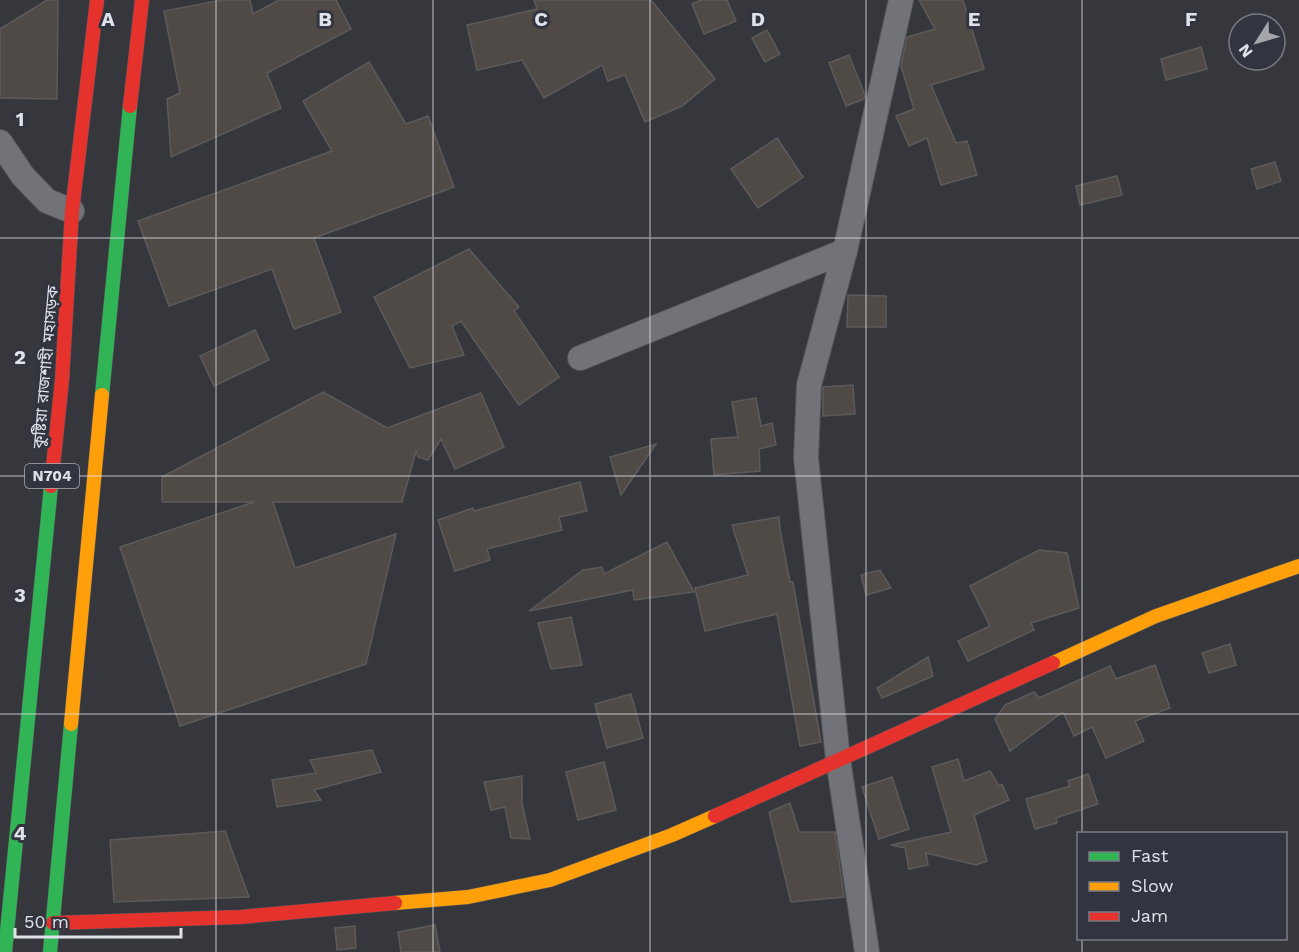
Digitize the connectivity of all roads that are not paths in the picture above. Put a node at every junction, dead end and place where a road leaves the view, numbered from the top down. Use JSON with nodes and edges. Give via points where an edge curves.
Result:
{"nodes":[{"id":1,"x":97,"y":0,"type":"edge"},
{"id":2,"x":142,"y":0,"type":"edge"},
{"id":3,"x":901,"y":0,"type":"edge"},
{"id":4,"x":0,"y":142,"type":"edge"},
{"id":5,"x":72,"y":210,"type":"junction"},
{"id":6,"x":845,"y":251,"type":"junction"},
{"id":7,"x":580,"y":358,"type":"dead end"},
{"id":8,"x":1299,"y":566,"type":"edge"},
{"id":9,"x":838,"y":759,"type":"junction"},
{"id":10,"x":4,"y":914,"type":"edge"},
{"id":11,"x":53,"y":923,"type":"junction"},
{"id":12,"x":5,"y":952,"type":"edge"},
{"id":13,"x":50,"y":952,"type":"edge"},
{"id":14,"x":867,"y":952,"type":"edge"}],
"edges":[{"from":1,"to":5,"type":"main road","name":"কুষ্টিয়া রাজশাহী মহাসড়ক","number":"N704"},
{"from":2,"to":11,"type":"main road","number":"N704","via":[[119,206]]},
{"from":3,"to":6,"type":"street"},
{"from":4,"to":5,"type":"street","via":[[46,201]]},
{"from":5,"to":10,"type":"main road","name":"কুষ্টিয়া রাজশাহী মহাসড়ক","number":"N704","via":[[62,380]]},
{"from":6,"to":7,"type":"street"},
{"from":6,"to":9,"type":"street","via":[[809,385],[806,458]]},
{"from":8,"to":9,"type":"main road","via":[[1156,616]]},
{"from":9,"to":11,"type":"main road","via":[[672,835],[550,880],[468,897],[241,917]]},
{"from":9,"to":14,"type":"street"},
{"from":10,"to":12,"type":"main road","name":"কুষ্টিয়া রাজশাহী মহাসড়ক","number":"N704"},
{"from":11,"to":13,"type":"main road","number":"N704"}]}
